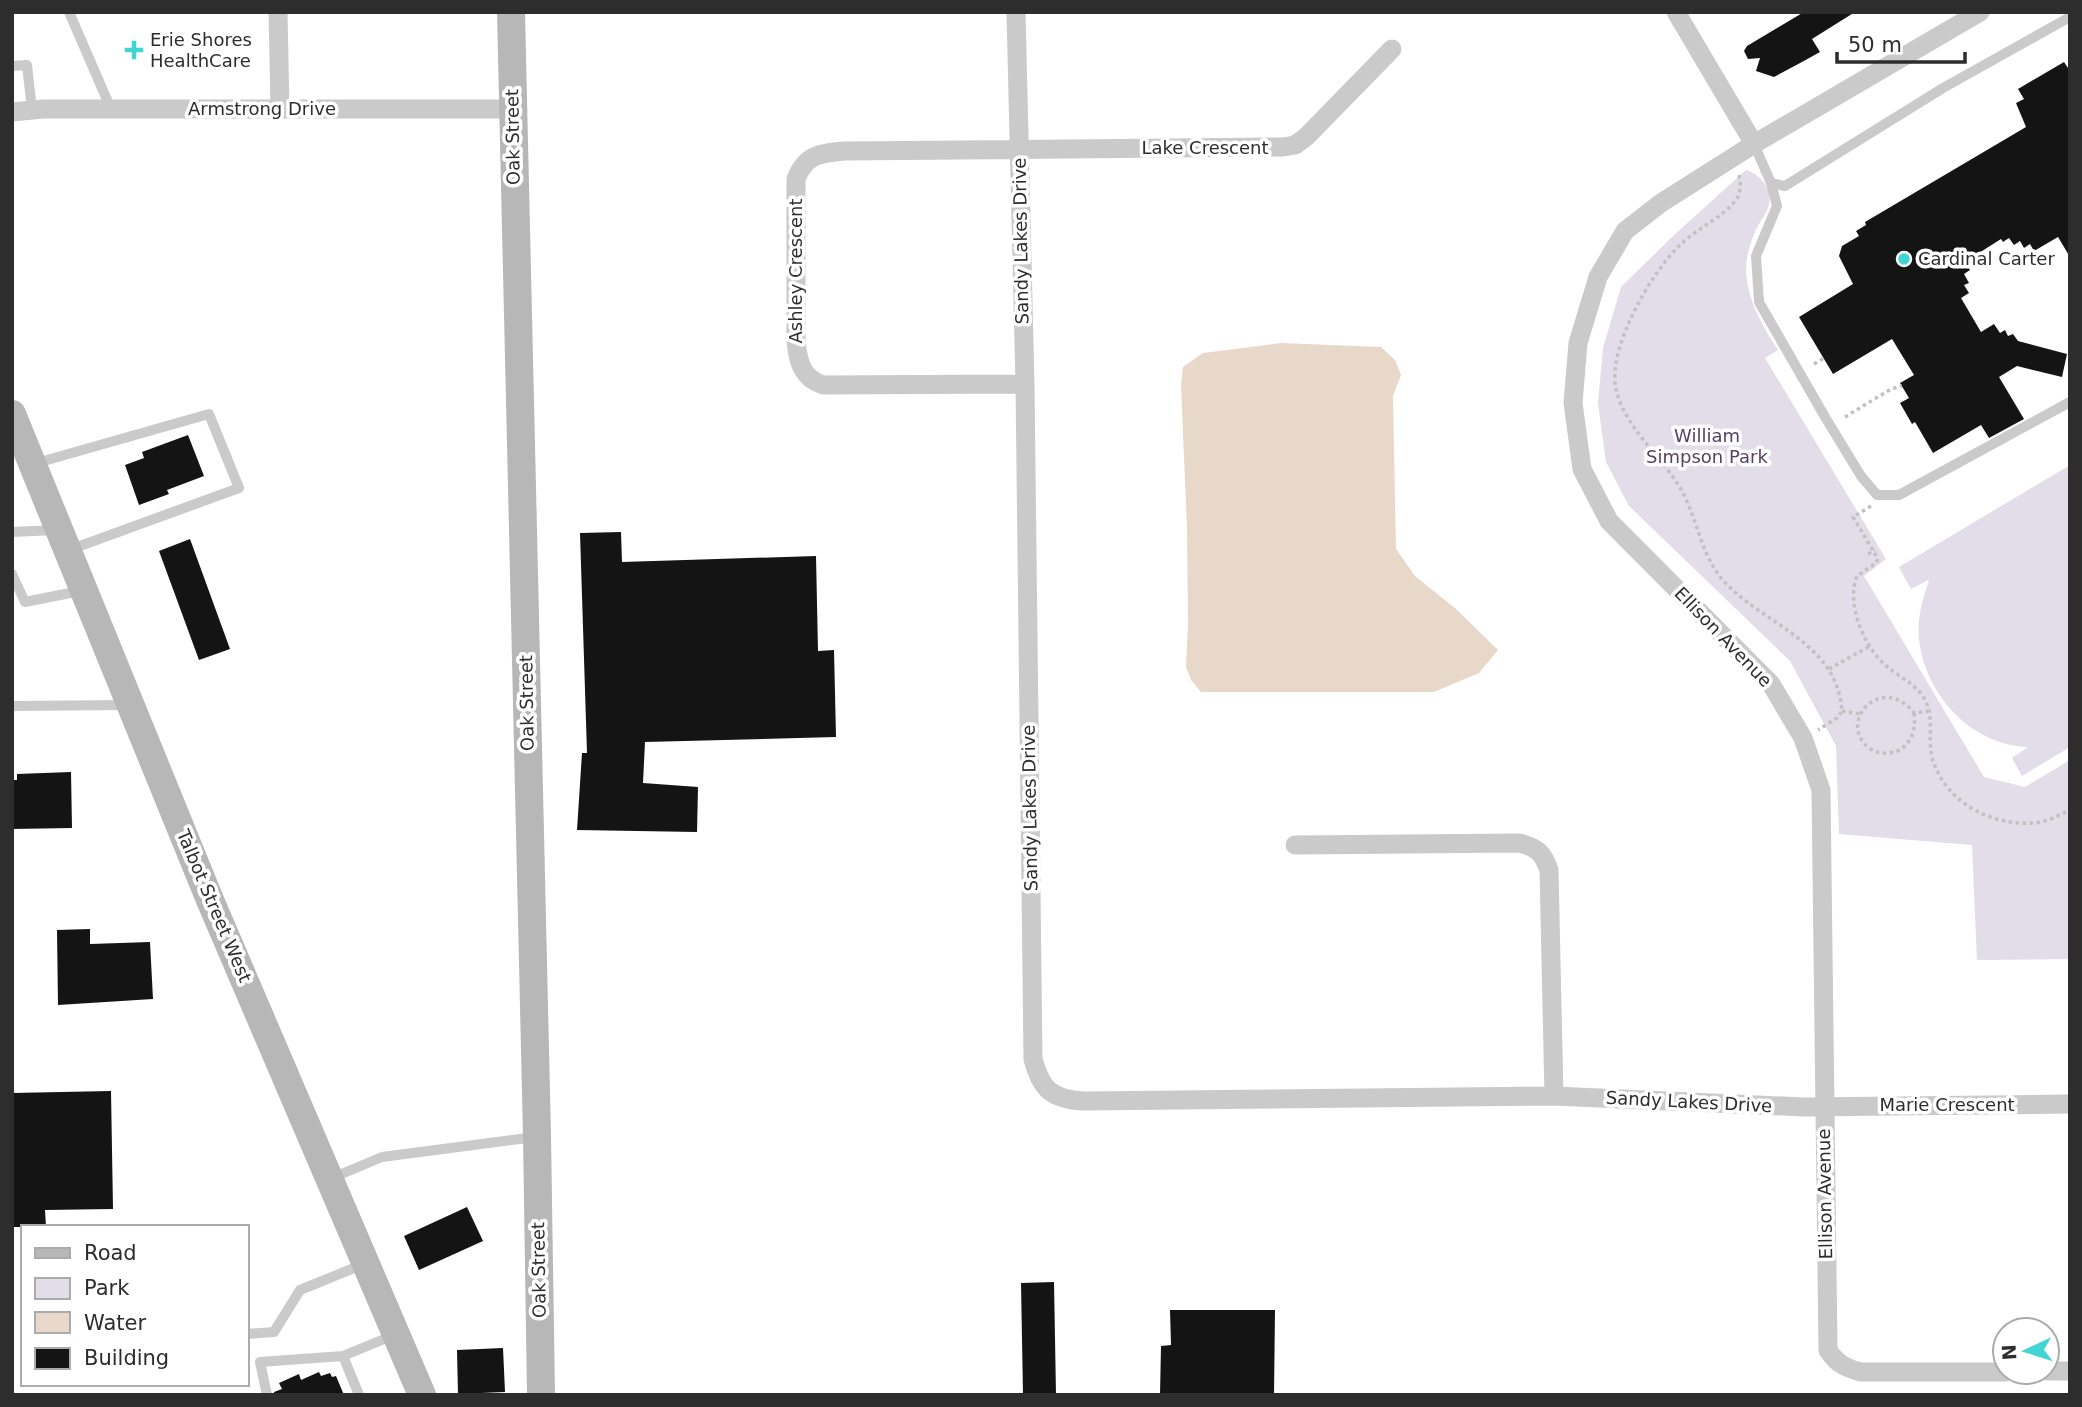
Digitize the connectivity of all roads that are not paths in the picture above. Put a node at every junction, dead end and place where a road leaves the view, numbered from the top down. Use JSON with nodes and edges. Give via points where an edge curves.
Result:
{"nodes":[{"id":1,"x":69,"y":12,"type":"edge"},
{"id":2,"x":278,"y":12,"type":"edge"},
{"id":3,"x":511,"y":12,"type":"edge"},
{"id":4,"x":1016,"y":12,"type":"edge"},
{"id":5,"x":1676,"y":12,"type":"edge"},
{"id":6,"x":1980,"y":12,"type":"edge"},
{"id":7,"x":2070,"y":17,"type":"edge"},
{"id":8,"x":1392,"y":48,"type":"dead end"},
{"id":9,"x":12,"y":66,"type":"edge"},
{"id":10,"x":112,"y":109,"type":"junction"},
{"id":11,"x":280,"y":109,"type":"junction"},
{"id":12,"x":512,"y":109,"type":"junction"},
{"id":13,"x":22,"y":111,"type":"edge"},
{"id":14,"x":1754,"y":144,"type":"junction"},
{"id":15,"x":1019,"y":149,"type":"junction"},
{"id":16,"x":1771,"y":183,"type":"junction"},
{"id":17,"x":1025,"y":384,"type":"junction"},
{"id":18,"x":2070,"y":402,"type":"edge"},
{"id":19,"x":12,"y":414,"type":"edge"},
{"id":20,"x":33,"y":464,"type":"junction"},
{"id":21,"x":12,"y":533,"type":"edge"},
{"id":22,"x":64,"y":540,"type":"junction"},
{"id":23,"x":12,"y":575,"type":"edge"},
{"id":24,"x":84,"y":590,"type":"junction"},
{"id":25,"x":131,"y":705,"type":"junction"},
{"id":26,"x":12,"y":706,"type":"edge"},
{"id":27,"x":1295,"y":845,"type":"dead end"},
{"id":28,"x":1554,"y":1096,"type":"junction"},
{"id":29,"x":2070,"y":1104,"type":"edge"},
{"id":30,"x":1825,"y":1106,"type":"junction"},
{"id":31,"x":537,"y":1136,"type":"junction"},
{"id":32,"x":331,"y":1178,"type":"junction"},
{"id":33,"x":367,"y":1263,"type":"junction"},
{"id":34,"x":248,"y":1334,"type":"edge"},
{"id":35,"x":397,"y":1334,"type":"junction"},
{"id":36,"x":343,"y":1356,"type":"junction"},
{"id":37,"x":1991,"y":1372,"type":"edge"},
{"id":38,"x":267,"y":1395,"type":"edge"},
{"id":39,"x":359,"y":1395,"type":"edge"},
{"id":40,"x":422,"y":1395,"type":"edge"},
{"id":41,"x":541,"y":1395,"type":"edge"}],
"edges":[{"from":1,"to":10,"type":"lane"},
{"from":2,"to":11,"type":"street"},
{"from":3,"to":12,"type":"main road","name":"Oak Street"},
{"from":4,"to":15,"type":"street","name":"Sandy Lakes Drive"},
{"from":5,"to":14,"type":"street"},
{"from":6,"to":14,"type":"street","name":"Ellison Avenue"},
{"from":7,"to":16,"type":"lane","via":[[1943,88],[1785,186]]},
{"from":8,"to":15,"type":"street","name":"Lake Crescent","via":[[1295,145]]},
{"from":9,"to":13,"type":"lane","via":[[27,65]]},
{"from":10,"to":11,"type":"street","name":"Armstrong Drive"},
{"from":10,"to":13,"type":"street","name":"Armstrong Drive"},
{"from":11,"to":12,"type":"street","name":"Armstrong Drive"},
{"from":12,"to":31,"type":"main road","name":"Oak Street"},
{"from":14,"to":16,"type":"lane"},
{"from":14,"to":30,"type":"street","name":"Ellison Avenue","via":[[1625,231],[1598,277],[1578,344],[1573,403],[1582,469],[1609,521],[1771,684],[1803,738],[1821,790]]},
{"from":15,"to":17,"type":"street","name":"Sandy Lakes Drive"},
{"from":15,"to":17,"type":"street","name":"Ashley Crescent","via":[[845,151],[811,158],[796,179],[796,341],[804,373],[823,385]]},
{"from":16,"to":18,"type":"lane","via":[[1777,206],[1756,256],[1759,302],[1861,476],[1877,495],[1899,495]]},
{"from":17,"to":28,"type":"street","name":"Sandy Lakes Drive","via":[[1033,1059],[1039,1079],[1052,1094],[1083,1101]]},
{"from":19,"to":20,"type":"main road","name":"Talbot Street West"},
{"from":20,"to":22,"type":"main road","name":"Talbot Street West"},
{"from":20,"to":22,"type":"lane","via":[[209,414],[239,488]]},
{"from":21,"to":22,"type":"lane"},
{"from":22,"to":24,"type":"main road","name":"Talbot Street West"},
{"from":23,"to":24,"type":"lane","via":[[25,602]]},
{"from":24,"to":25,"type":"main road","name":"Talbot Street West"},
{"from":25,"to":26,"type":"lane"},
{"from":25,"to":32,"type":"main road","name":"Talbot Street West"},
{"from":27,"to":28,"type":"street","via":[[1519,843],[1534,846],[1545,856]]},
{"from":28,"to":30,"type":"street","name":"Sandy Lakes Drive"},
{"from":29,"to":30,"type":"street","name":"Marie Crescent"},
{"from":30,"to":37,"type":"street","name":"Ellison Avenue","via":[[1828,1350],[1845,1368],[1861,1372]]},
{"from":31,"to":32,"type":"lane","via":[[382,1157]]},
{"from":31,"to":41,"type":"main road","name":"Oak Street"},
{"from":32,"to":33,"type":"main road","name":"Talbot Street West"},
{"from":33,"to":34,"type":"lane","via":[[300,1290],[274,1332]]},
{"from":33,"to":35,"type":"main road","name":"Talbot Street West"},
{"from":35,"to":36,"type":"lane"},
{"from":35,"to":40,"type":"main road","name":"Talbot Street West"},
{"from":36,"to":38,"type":"lane","via":[[260,1362]]},
{"from":36,"to":39,"type":"lane"}]}
